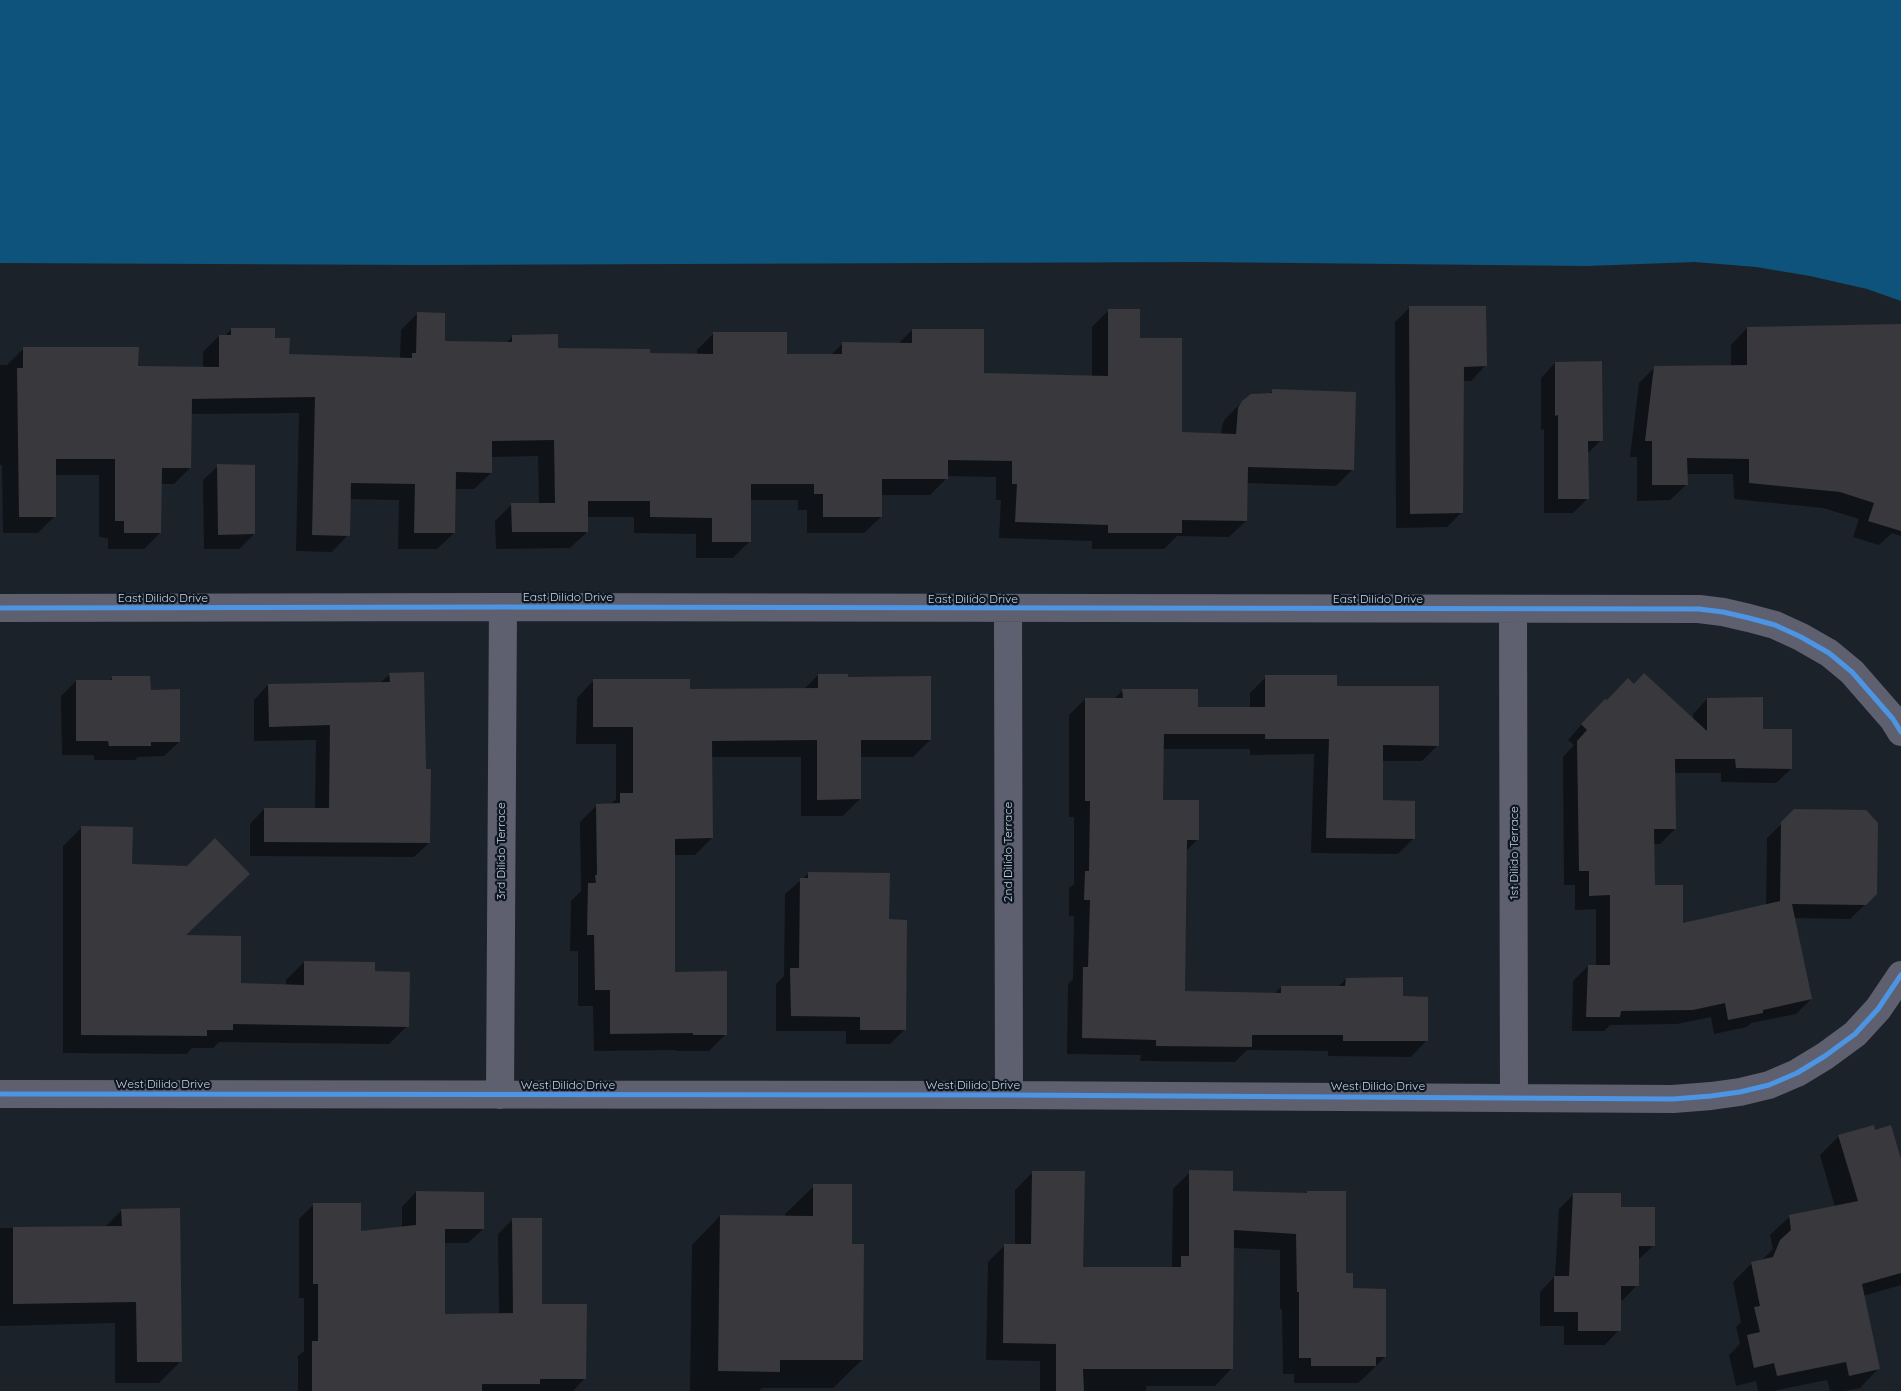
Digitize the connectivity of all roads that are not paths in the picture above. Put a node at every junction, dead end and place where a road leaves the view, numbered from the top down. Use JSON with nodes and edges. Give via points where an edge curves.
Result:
{"nodes":[{"id":1,"x":503,"y":607,"type":"junction"},
{"id":2,"x":0,"y":608,"type":"edge"},
{"id":3,"x":1008,"y":609,"type":"junction"},
{"id":4,"x":1513,"y":610,"type":"junction"},
{"id":5,"x":1901,"y":732,"type":"edge"},
{"id":6,"x":1901,"y":975,"type":"edge"},
{"id":7,"x":0,"y":1094,"type":"edge"},
{"id":8,"x":500,"y":1094,"type":"junction"},
{"id":9,"x":1008,"y":1095,"type":"junction"},
{"id":10,"x":1514,"y":1097,"type":"junction"}],
"edges":[{"from":1,"to":2,"type":"street","name":"East Dilido Drive"},
{"from":1,"to":3,"type":"street","name":"East Dilido Drive"},
{"from":1,"to":8,"type":"street","name":"3rd Dilido Terrace"},
{"from":3,"to":4,"type":"street","name":"East Dilido Drive"},
{"from":3,"to":9,"type":"street","name":"2nd Dilido Terrace"},
{"from":4,"to":5,"type":"street","name":"East Dilido Drive","via":[[1699,609],[1775,625],[1829,653],[1872,694]]},
{"from":4,"to":10,"type":"street","name":"1st Dilido Terrace"},
{"from":6,"to":10,"type":"street","name":"West Dilido Drive","via":[[1878,1009],[1855,1034],[1797,1073],[1769,1085],[1740,1092],[1672,1099]]},
{"from":7,"to":8,"type":"street","name":"West Dilido Drive"},
{"from":8,"to":9,"type":"street","name":"West Dilido Drive"},
{"from":9,"to":10,"type":"street","name":"West Dilido Drive"}]}
